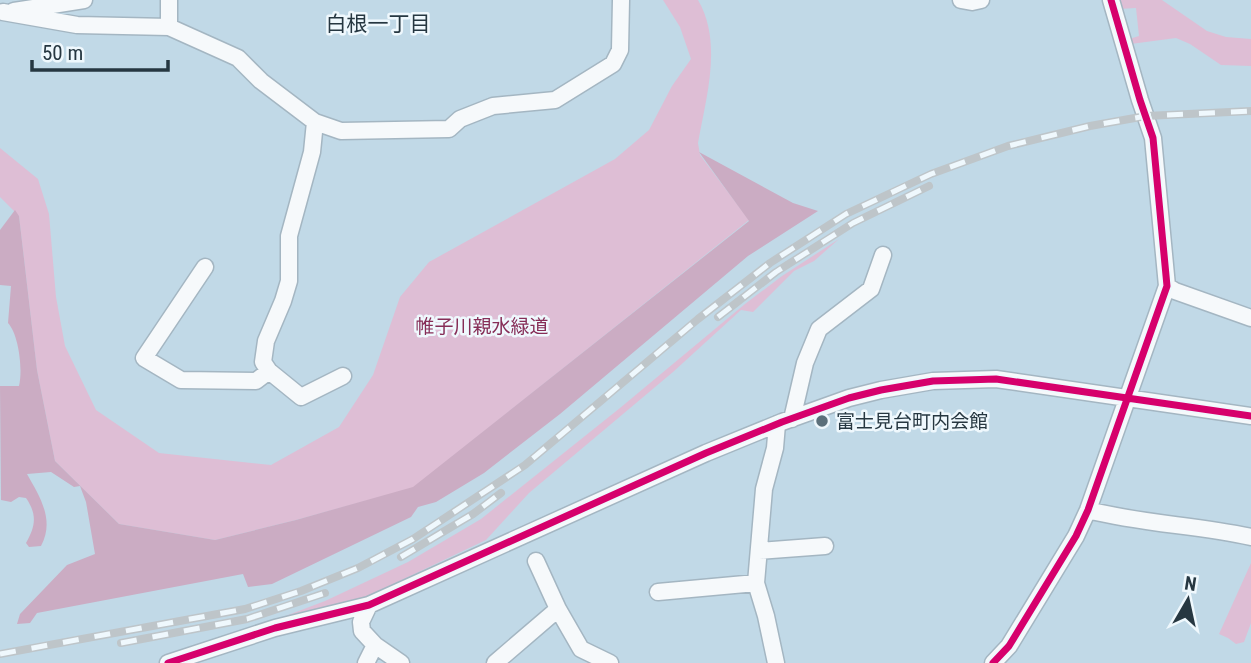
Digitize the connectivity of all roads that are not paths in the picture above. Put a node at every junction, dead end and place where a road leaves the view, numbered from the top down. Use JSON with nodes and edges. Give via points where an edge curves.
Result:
{"nodes":[{"id":1,"x":84,"y":0,"type":"edge"},
{"id":2,"x":169,"y":0,"type":"edge"},
{"id":3,"x":621,"y":0,"type":"edge"},
{"id":4,"x":961,"y":0,"type":"edge"},
{"id":5,"x":981,"y":0,"type":"edge"},
{"id":6,"x":1111,"y":0,"type":"edge"},
{"id":7,"x":1,"y":13,"type":"edge"},
{"id":8,"x":169,"y":27,"type":"junction"},
{"id":9,"x":315,"y":122,"type":"junction"},
{"id":10,"x":883,"y":255,"type":"dead end"},
{"id":11,"x":205,"y":267,"type":"dead end"},
{"id":12,"x":1167,"y":286,"type":"junction"},
{"id":13,"x":1251,"y":318,"type":"edge"},
{"id":14,"x":269,"y":371,"type":"junction"},
{"id":15,"x":343,"y":376,"type":"dead end"},
{"id":16,"x":1127,"y":397,"type":"junction"},
{"id":17,"x":1251,"y":416,"type":"edge"},
{"id":18,"x":785,"y":421,"type":"junction"},
{"id":19,"x":1088,"y":510,"type":"junction"},
{"id":20,"x":1251,"y":537,"type":"edge"},
{"id":21,"x":825,"y":546,"type":"dead end"},
{"id":22,"x":759,"y":551,"type":"junction"},
{"id":23,"x":536,"y":561,"type":"dead end"},
{"id":24,"x":756,"y":583,"type":"junction"},
{"id":25,"x":658,"y":592,"type":"dead end"},
{"id":26,"x":369,"y":605,"type":"junction"},
{"id":27,"x":558,"y":609,"type":"junction"},
{"id":28,"x":375,"y":645,"type":"junction"},
{"id":29,"x":168,"y":663,"type":"edge"},
{"id":30,"x":366,"y":663,"type":"edge"},
{"id":31,"x":401,"y":663,"type":"edge"},
{"id":32,"x":495,"y":663,"type":"edge"},
{"id":33,"x":610,"y":663,"type":"edge"},
{"id":34,"x":776,"y":663,"type":"edge"},
{"id":35,"x":993,"y":663,"type":"edge"}],
"edges":[{"from":1,"to":7,"type":"street"},
{"from":2,"to":8,"type":"street"},
{"from":3,"to":9,"type":"street","via":[[620,50],[613,64],[555,100],[494,106],[460,119],[449,130],[341,131]]},
{"from":4,"to":5,"type":"street"},
{"from":6,"to":12,"type":"street","via":[[1153,138]]},
{"from":7,"to":8,"type":"street","via":[[77,25]]},
{"from":8,"to":9,"type":"street","via":[[239,58]]},
{"from":9,"to":14,"type":"street","via":[[312,152],[289,236],[289,281],[266,341],[263,362]]},
{"from":10,"to":18,"type":"street","via":[[871,289],[819,329]]},
{"from":11,"to":14,"type":"street","via":[[144,358],[181,380],[256,381]]},
{"from":12,"to":13,"type":"street"},
{"from":12,"to":16,"type":"street"},
{"from":14,"to":15,"type":"street","via":[[300,397]]},
{"from":16,"to":17,"type":"street"},
{"from":16,"to":18,"type":"street","via":[[996,379],[933,381],[870,392]]},
{"from":16,"to":19,"type":"street"},
{"from":18,"to":22,"type":"street","via":[[764,489]]},
{"from":18,"to":26,"type":"street","via":[[525,540]]},
{"from":19,"to":20,"type":"street"},
{"from":19,"to":35,"type":"street","via":[[1009,646]]},
{"from":21,"to":22,"type":"street"},
{"from":22,"to":24,"type":"street"},
{"from":23,"to":27,"type":"street"},
{"from":24,"to":25,"type":"street"},
{"from":24,"to":34,"type":"street"},
{"from":26,"to":28,"type":"street","via":[[362,631]]},
{"from":26,"to":29,"type":"street","via":[[275,628]]},
{"from":27,"to":32,"type":"street"},
{"from":27,"to":33,"type":"street","via":[[581,649]]},
{"from":28,"to":30,"type":"street"},
{"from":28,"to":31,"type":"street"}]}
